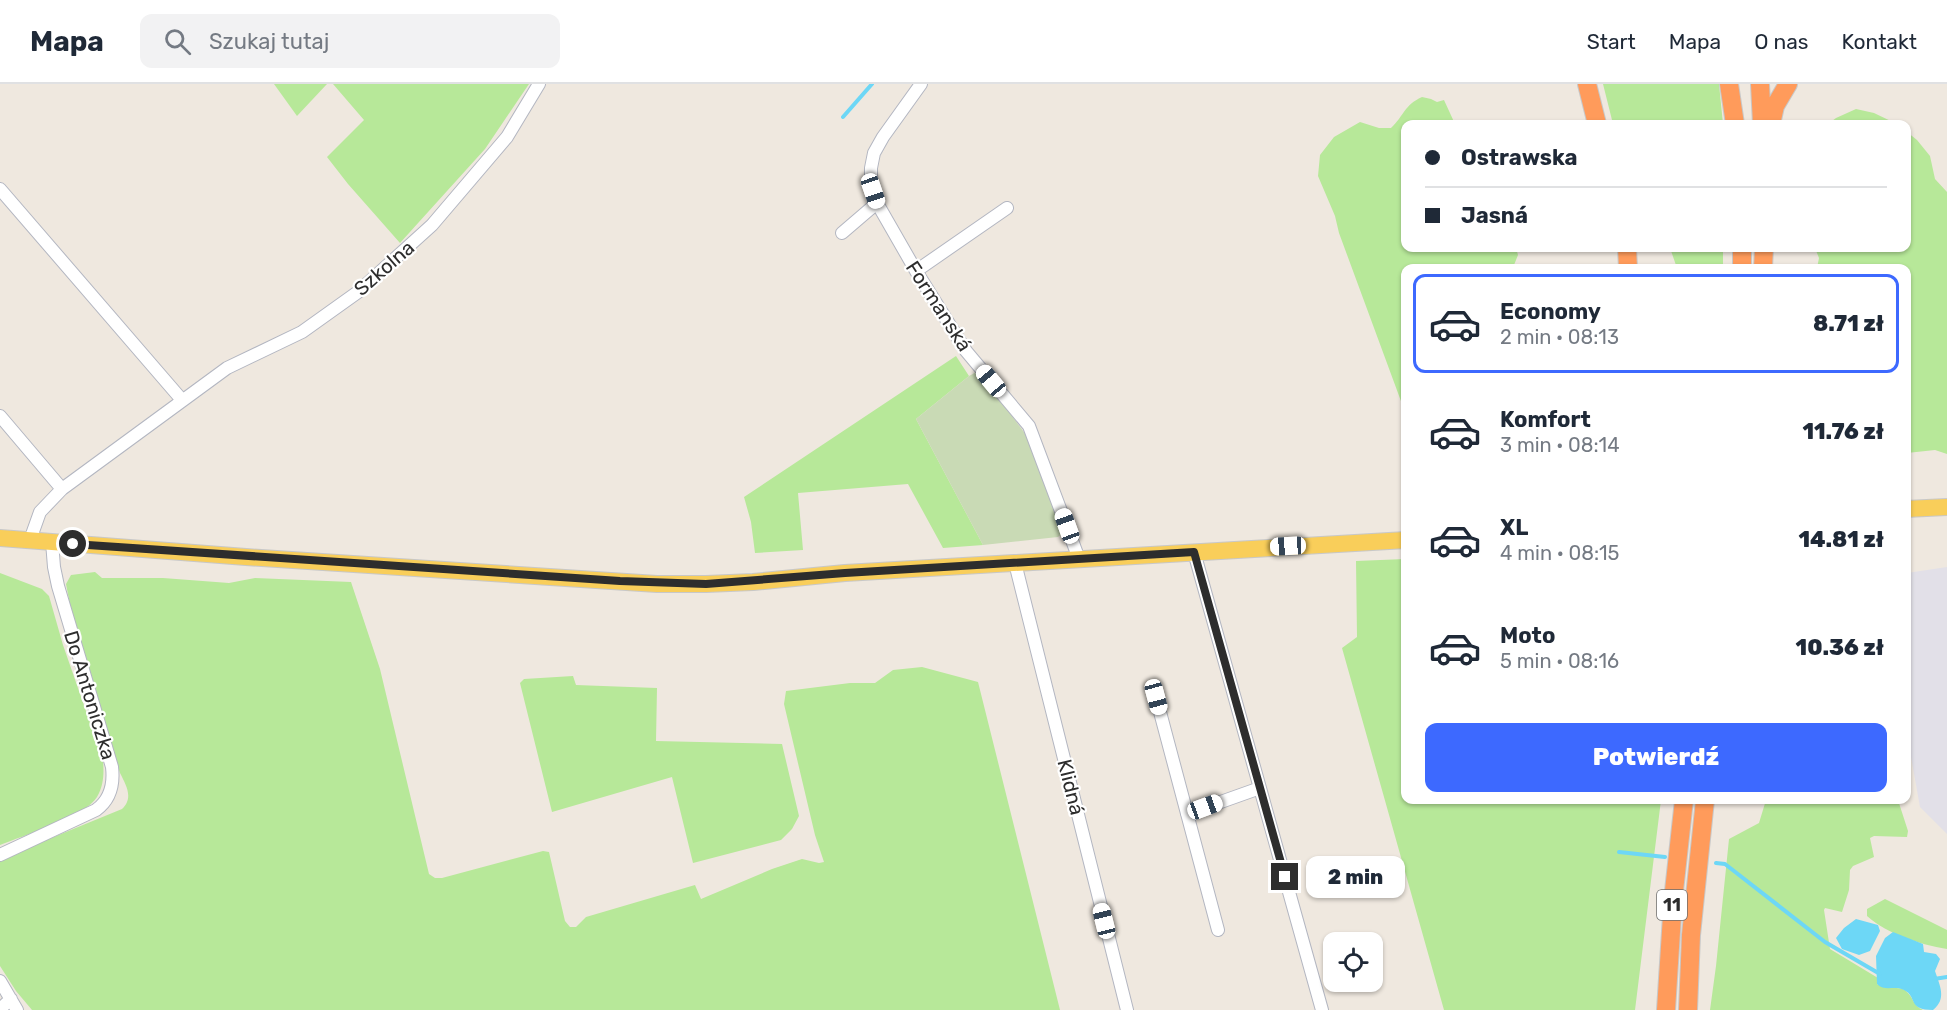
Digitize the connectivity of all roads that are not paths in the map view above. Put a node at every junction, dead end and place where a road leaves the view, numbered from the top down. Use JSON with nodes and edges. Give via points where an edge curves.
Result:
{"nodes":[{"id":1,"x":539,"y":84,"type":"edge"},
{"id":2,"x":921,"y":84,"type":"edge"},
{"id":3,"x":1587,"y":84,"type":"edge"},
{"id":4,"x":1729,"y":84,"type":"edge"},
{"id":5,"x":1739,"y":84,"type":"edge"},
{"id":6,"x":1760,"y":84,"type":"edge"},
{"id":7,"x":1788,"y":84,"type":"edge"},
{"id":8,"x":1596,"y":120,"type":"edge"},
{"id":9,"x":1734,"y":120,"type":"edge"},
{"id":10,"x":1740,"y":120,"type":"edge"},
{"id":11,"x":1762,"y":120,"type":"edge"},
{"id":12,"x":1772,"y":120,"type":"edge"},
{"id":13,"x":0,"y":189,"type":"edge"},
{"id":14,"x":877,"y":203,"type":"junction"},
{"id":15,"x":1007,"y":208,"type":"dead end"},
{"id":16,"x":842,"y":233,"type":"dead end"},
{"id":17,"x":916,"y":271,"type":"junction"},
{"id":18,"x":182,"y":400,"type":"junction"},
{"id":19,"x":0,"y":416,"type":"edge"},
{"id":20,"x":62,"y":489,"type":"junction"},
{"id":21,"x":1947,"y":507,"type":"edge"},
{"id":22,"x":1911,"y":509,"type":"edge"},
{"id":23,"x":0,"y":538,"type":"edge"},
{"id":24,"x":30,"y":540,"type":"junction"},
{"id":25,"x":1401,"y":540,"type":"edge"},
{"id":26,"x":52,"y":542,"type":"junction"},
{"id":27,"x":1194,"y":552,"type":"junction"},
{"id":28,"x":1079,"y":559,"type":"junction"},
{"id":29,"x":1015,"y":563,"type":"junction"},
{"id":30,"x":1156,"y":697,"type":"dead end"},
{"id":31,"x":1260,"y":788,"type":"junction"},
{"id":32,"x":1684,"y":804,"type":"edge"},
{"id":33,"x":1705,"y":804,"type":"edge"},
{"id":34,"x":1187,"y":814,"type":"junction"},
{"id":35,"x":0,"y":855,"type":"edge"},
{"id":36,"x":1218,"y":930,"type":"dead end"},
{"id":37,"x":0,"y":981,"type":"edge"},
{"id":38,"x":14,"y":1005,"type":"edge"},
{"id":39,"x":0,"y":1009,"type":"edge"},
{"id":40,"x":1127,"y":1010,"type":"edge"},
{"id":41,"x":1322,"y":1010,"type":"edge"},
{"id":42,"x":1666,"y":1010,"type":"edge"},
{"id":43,"x":1688,"y":1010,"type":"edge"}],
"edges":[{"from":1,"to":18,"type":"street","name":"Szkolna","via":[[507,137],[432,225],[358,292],[302,332],[227,368]]},
{"from":2,"to":14,"type":"street","name":"Formanská","via":[[874,153],[870,168]]},
{"from":3,"to":8,"type":"highway"},
{"from":4,"to":9,"type":"highway"},
{"from":5,"to":10,"type":"highway"},
{"from":6,"to":11,"type":"highway"},
{"from":7,"to":12,"type":"highway"},
{"from":13,"to":18,"type":"street"},
{"from":14,"to":16,"type":"street"},
{"from":14,"to":17,"type":"street","name":"Formanská"},
{"from":15,"to":17,"type":"street"},
{"from":17,"to":28,"type":"street","name":"Formanská","via":[[966,351],[1029,426]]},
{"from":18,"to":20,"type":"street","name":"Szkolna"},
{"from":19,"to":20,"type":"street"},
{"from":20,"to":24,"type":"street","name":"Szkolna","via":[[40,512]]},
{"from":21,"to":22,"type":"main road"},
{"from":23,"to":24,"type":"main road"},
{"from":24,"to":26,"type":"main road"},
{"from":25,"to":27,"type":"main road"},
{"from":26,"to":29,"type":"main road","via":[[657,584],[753,582]]},
{"from":26,"to":35,"type":"street","name":"Do Antoniczka","via":[[56,577],[112,767],[112,785],[106,800],[96,810]]},
{"from":27,"to":28,"type":"main road"},
{"from":27,"to":31,"type":"street"},
{"from":28,"to":29,"type":"main road"},
{"from":29,"to":40,"type":"street","name":"Klidná"},
{"from":30,"to":34,"type":"street"},
{"from":31,"to":34,"type":"street"},
{"from":31,"to":41,"type":"street"},
{"from":32,"to":42,"type":"highway","number":"11"},
{"from":33,"to":43,"type":"highway","number":"11","via":[[1691,935]]},
{"from":34,"to":36,"type":"street"},
{"from":37,"to":38,"type":"street"},
{"from":38,"to":39,"type":"street"}]}
